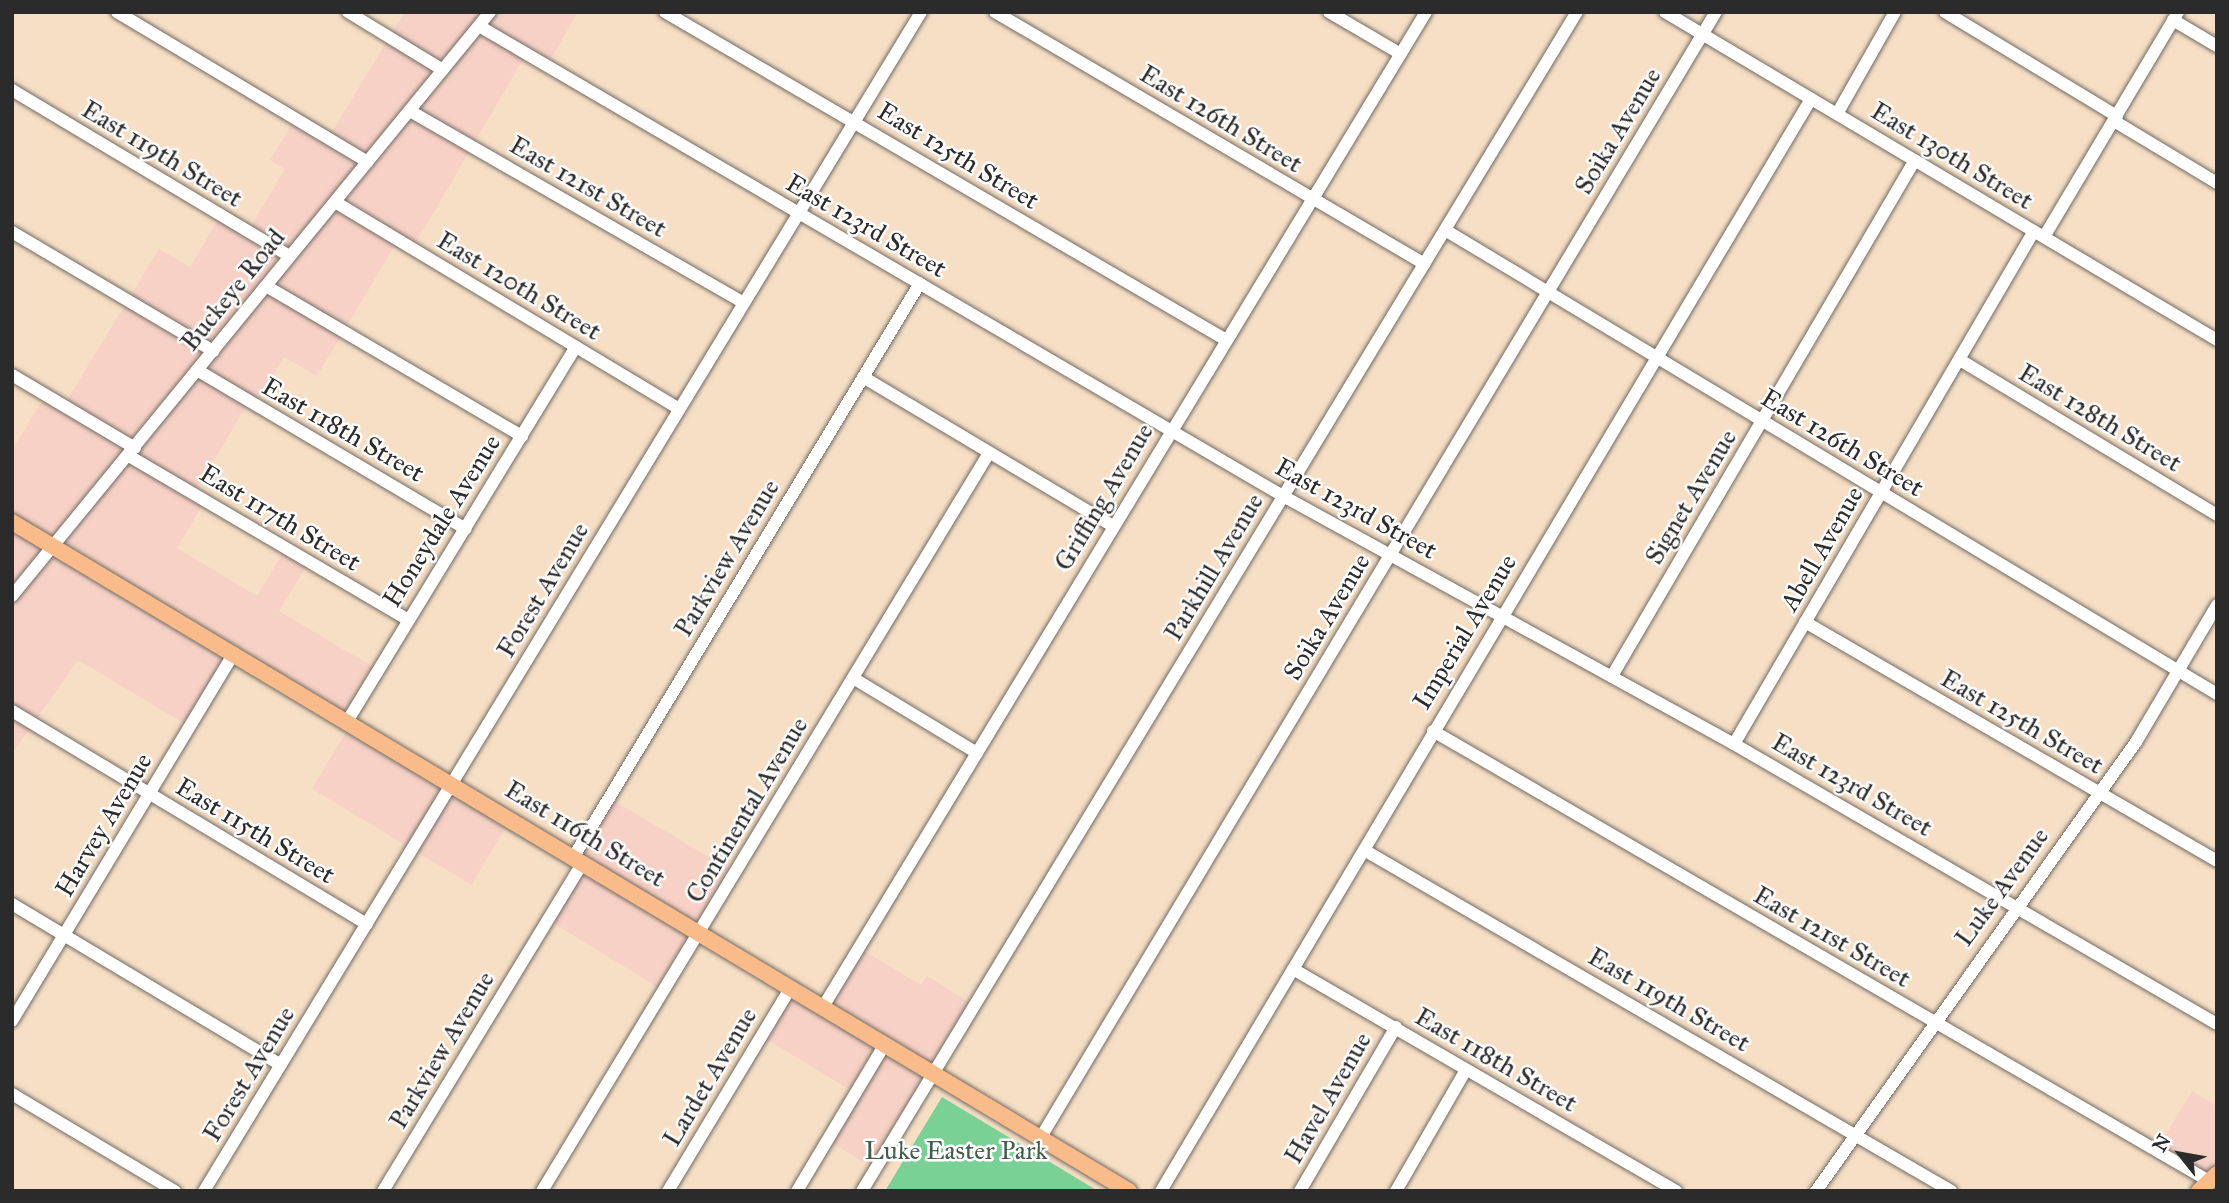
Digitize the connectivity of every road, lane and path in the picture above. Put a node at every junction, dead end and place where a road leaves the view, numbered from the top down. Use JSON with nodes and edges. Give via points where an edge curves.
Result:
{"nodes":[{"id":1,"x":117,"y":12,"type":"edge"},
{"id":2,"x":348,"y":12,"type":"edge"},
{"id":3,"x":490,"y":12,"type":"edge"},
{"id":4,"x":665,"y":12,"type":"edge"},
{"id":5,"x":921,"y":12,"type":"edge"},
{"id":6,"x":995,"y":12,"type":"edge"},
{"id":7,"x":1329,"y":12,"type":"edge"},
{"id":8,"x":1426,"y":12,"type":"edge"},
{"id":9,"x":1577,"y":12,"type":"edge"},
{"id":10,"x":1665,"y":12,"type":"edge"},
{"id":11,"x":1716,"y":12,"type":"edge"},
{"id":12,"x":1895,"y":12,"type":"edge"},
{"id":13,"x":1945,"y":12,"type":"edge"},
{"id":14,"x":2176,"y":16,"type":"edge"},
{"id":15,"x":479,"y":26,"type":"junction"},
{"id":16,"x":1702,"y":35,"type":"junction"},
{"id":17,"x":2217,"y":46,"type":"edge"},
{"id":18,"x":1401,"y":54,"type":"junction"},
{"id":19,"x":443,"y":70,"type":"junction"},
{"id":20,"x":12,"y":90,"type":"edge"},
{"id":21,"x":1811,"y":99,"type":"junction"},
{"id":22,"x":410,"y":111,"type":"junction"},
{"id":23,"x":1836,"y":114,"type":"junction"},
{"id":24,"x":2115,"y":118,"type":"junction"},
{"id":25,"x":853,"y":121,"type":"junction"},
{"id":26,"x":1915,"y":160,"type":"junction"},
{"id":27,"x":369,"y":162,"type":"junction"},
{"id":28,"x":2217,"y":183,"type":"edge"},
{"id":29,"x":1312,"y":200,"type":"junction"},
{"id":30,"x":335,"y":202,"type":"junction"},
{"id":31,"x":798,"y":213,"type":"junction"},
{"id":32,"x":1445,"y":230,"type":"junction"},
{"id":33,"x":12,"y":232,"type":"edge"},
{"id":34,"x":2039,"y":234,"type":"junction"},
{"id":35,"x":289,"y":256,"type":"junction"},
{"id":36,"x":1424,"y":264,"type":"junction"},
{"id":37,"x":920,"y":283,"type":"junction"},
{"id":38,"x":267,"y":286,"type":"junction"},
{"id":39,"x":1548,"y":291,"type":"junction"},
{"id":40,"x":744,"y":303,"type":"junction"},
{"id":41,"x":1226,"y":340,"type":"junction"},
{"id":42,"x":2217,"y":340,"type":"edge"},
{"id":43,"x":576,"y":347,"type":"junction"},
{"id":44,"x":213,"y":351,"type":"junction"},
{"id":45,"x":1654,"y":357,"type":"junction"},
{"id":46,"x":1960,"y":360,"type":"junction"},
{"id":47,"x":197,"y":370,"type":"junction"},
{"id":48,"x":12,"y":375,"type":"edge"},
{"id":49,"x":863,"y":377,"type":"junction"},
{"id":50,"x":679,"y":409,"type":"junction"},
{"id":51,"x":1762,"y":422,"type":"junction"},
{"id":52,"x":1171,"y":431,"type":"junction"},
{"id":53,"x":522,"y":436,"type":"junction"},
{"id":54,"x":132,"y":452,"type":"junction"},
{"id":55,"x":989,"y":453,"type":"junction"},
{"id":56,"x":1881,"y":492,"type":"junction"},
{"id":57,"x":1283,"y":496,"type":"junction"},
{"id":58,"x":2217,"y":514,"type":"edge"},
{"id":59,"x":12,"y":522,"type":"edge"},
{"id":60,"x":1113,"y":526,"type":"junction"},
{"id":61,"x":466,"y":529,"type":"junction"},
{"id":62,"x":52,"y":546,"type":"junction"},
{"id":63,"x":1391,"y":554,"type":"junction"},
{"id":64,"x":12,"y":596,"type":"edge"},
{"id":65,"x":2217,"y":604,"type":"edge"},
{"id":66,"x":1502,"y":616,"type":"junction"},
{"id":67,"x":408,"y":620,"type":"junction"},
{"id":68,"x":1805,"y":622,"type":"junction"},
{"id":69,"x":234,"y":653,"type":"junction"},
{"id":70,"x":2177,"y":670,"type":"junction"},
{"id":71,"x":1612,"y":676,"type":"junction"},
{"id":72,"x":853,"y":678,"type":"junction"},
{"id":73,"x":2217,"y":694,"type":"edge"},
{"id":74,"x":12,"y":711,"type":"edge"},
{"id":75,"x":348,"y":720,"type":"junction"},
{"id":76,"x":1433,"y":731,"type":"junction"},
{"id":77,"x":1734,"y":744,"type":"junction"},
{"id":78,"x":977,"y":752,"type":"junction"},
{"id":79,"x":452,"y":783,"type":"junction"},
{"id":80,"x":2098,"y":792,"type":"junction"},
{"id":81,"x":150,"y":794,"type":"junction"},
{"id":82,"x":1364,"y":850,"type":"junction"},
{"id":83,"x":579,"y":859,"type":"junction"},
{"id":84,"x":2217,"y":861,"type":"edge"},
{"id":85,"x":12,"y":904,"type":"edge"},
{"id":86,"x":2016,"y":906,"type":"junction"},
{"id":87,"x":367,"y":924,"type":"junction"},
{"id":88,"x":700,"y":932,"type":"junction"},
{"id":89,"x":64,"y":934,"type":"junction"},
{"id":90,"x":1293,"y":969,"type":"junction"},
{"id":91,"x":791,"y":987,"type":"junction"},
{"id":92,"x":823,"y":1007,"type":"junction"},
{"id":93,"x":12,"y":1021,"type":"edge"},
{"id":94,"x":1933,"y":1022,"type":"junction"},
{"id":95,"x":2217,"y":1024,"type":"edge"},
{"id":96,"x":1395,"y":1027,"type":"junction"},
{"id":97,"x":885,"y":1044,"type":"junction"},
{"id":98,"x":281,"y":1065,"type":"junction"},
{"id":99,"x":1466,"y":1070,"type":"junction"},
{"id":100,"x":933,"y":1073,"type":"junction"},
{"id":101,"x":12,"y":1094,"type":"edge"},
{"id":102,"x":1856,"y":1135,"type":"junction"},
{"id":103,"x":1041,"y":1137,"type":"junction"},
{"id":104,"x":2208,"y":1182,"type":"edge"},
{"id":105,"x":1400,"y":1189,"type":"edge"},
{"id":106,"x":175,"y":1191,"type":"edge"},
{"id":107,"x":204,"y":1191,"type":"edge"},
{"id":108,"x":383,"y":1191,"type":"edge"},
{"id":109,"x":542,"y":1191,"type":"edge"},
{"id":110,"x":668,"y":1191,"type":"edge"},
{"id":111,"x":797,"y":1191,"type":"edge"},
{"id":112,"x":862,"y":1191,"type":"edge"},
{"id":113,"x":1129,"y":1191,"type":"edge"},
{"id":114,"x":1161,"y":1191,"type":"edge"},
{"id":115,"x":1300,"y":1191,"type":"edge"},
{"id":116,"x":1676,"y":1191,"type":"edge"},
{"id":117,"x":1816,"y":1191,"type":"edge"},
{"id":118,"x":1951,"y":1191,"type":"edge"}],
"edges":[{"from":1,"to":27,"type":"street"},
{"from":2,"to":19,"type":"street"},
{"from":3,"to":15,"type":"street","name":"Buckeye Road"},
{"from":4,"to":25,"type":"street","name":"East 125th Street"},
{"from":5,"to":25,"type":"street","name":"Forest Avenue"},
{"from":6,"to":29,"type":"street","name":"East 126th Street"},
{"from":7,"to":18,"type":"street"},
{"from":8,"to":18,"type":"street","name":"Griffing Avenue"},
{"from":9,"to":32,"type":"street","name":"Parkhill Avenue"},
{"from":10,"to":16,"type":"street","name":"East 130th Street"},
{"from":11,"to":16,"type":"street","name":"Soika Avenue"},
{"from":12,"to":23,"type":"street"},
{"from":13,"to":24,"type":"street"},
{"from":14,"to":17,"type":"street"},
{"from":14,"to":24,"type":"street","name":"Abell Avenue"},
{"from":15,"to":19,"type":"street","name":"Buckeye Road"},
{"from":15,"to":31,"type":"street","name":"East 123rd Street"},
{"from":16,"to":21,"type":"street","name":"East 130th Street"},
{"from":16,"to":39,"type":"street","name":"Soika Avenue"},
{"from":18,"to":29,"type":"street","name":"Griffing Avenue"},
{"from":19,"to":22,"type":"street","name":"Buckeye Road"},
{"from":20,"to":35,"type":"street","name":"East 119th Street"},
{"from":21,"to":23,"type":"street","name":"East 130th Street"},
{"from":21,"to":45,"type":"street","name":"Imperial Avenue"},
{"from":22,"to":27,"type":"street","name":"Buckeye Road"},
{"from":22,"to":40,"type":"street","name":"East 121st Street"},
{"from":23,"to":26,"type":"street","name":"East 130th Street"},
{"from":24,"to":28,"type":"street"},
{"from":24,"to":34,"type":"street","name":"Abell Avenue"},
{"from":25,"to":31,"type":"street","name":"Forest Avenue"},
{"from":25,"to":41,"type":"street","name":"East 125th Street"},
{"from":26,"to":34,"type":"street","name":"East 130th Street"},
{"from":26,"to":51,"type":"street","name":"Signet Avenue"},
{"from":27,"to":30,"type":"street","name":"Buckeye Road"},
{"from":29,"to":36,"type":"street","name":"East 126th Street"},
{"from":29,"to":41,"type":"street","name":"Griffing Avenue"},
{"from":30,"to":35,"type":"street","name":"Buckeye Road"},
{"from":30,"to":43,"type":"street","name":"East 120th Street"},
{"from":31,"to":37,"type":"street","name":"East 123rd Street"},
{"from":31,"to":40,"type":"street","name":"Forest Avenue"},
{"from":32,"to":36,"type":"street","name":"Parkhill Avenue"},
{"from":32,"to":39,"type":"street","name":"East 126th Street"},
{"from":33,"to":44,"type":"street"},
{"from":34,"to":42,"type":"street","name":"East 130th Street"},
{"from":34,"to":46,"type":"street","name":"Abell Avenue"},
{"from":35,"to":38,"type":"street","name":"Buckeye Road"},
{"from":36,"to":57,"type":"street","name":"Parkhill Avenue"},
{"from":37,"to":49,"type":"street","name":"Parkview Avenue"},
{"from":37,"to":52,"type":"street","name":"East 123rd Street"},
{"from":38,"to":44,"type":"street","name":"Buckeye Road"},
{"from":38,"to":53,"type":"street"},
{"from":39,"to":45,"type":"street","name":"East 126th Street"},
{"from":39,"to":63,"type":"street","name":"Soika Avenue"},
{"from":40,"to":50,"type":"street","name":"Forest Avenue"},
{"from":41,"to":52,"type":"street","name":"Griffing Avenue"},
{"from":43,"to":50,"type":"street","name":"East 120th Street"},
{"from":43,"to":53,"type":"street","name":"Honeydale Avenue"},
{"from":44,"to":47,"type":"street","name":"Buckeye Road"},
{"from":45,"to":51,"type":"street","name":"East 126th Street"},
{"from":45,"to":66,"type":"street","name":"Imperial Avenue"},
{"from":46,"to":56,"type":"street","name":"Abell Avenue"},
{"from":46,"to":58,"type":"street","name":"East 128th Street"},
{"from":47,"to":54,"type":"street","name":"Buckeye Road"},
{"from":47,"to":61,"type":"street","name":"East 118th Street"},
{"from":48,"to":54,"type":"street","name":"East 117th Street"},
{"from":49,"to":55,"type":"street"},
{"from":49,"to":83,"type":"street","name":"Parkview Avenue"},
{"from":50,"to":79,"type":"street","name":"Forest Avenue"},
{"from":51,"to":56,"type":"street","name":"East 126th Street"},
{"from":51,"to":71,"type":"street","name":"Signet Avenue"},
{"from":52,"to":57,"type":"street","name":"East 123rd Street"},
{"from":52,"to":60,"type":"street","name":"Griffing Avenue"},
{"from":53,"to":61,"type":"street","name":"Honeydale Avenue"},
{"from":54,"to":62,"type":"street","name":"Buckeye Road"},
{"from":54,"to":67,"type":"street","name":"East 117th Street"},
{"from":55,"to":60,"type":"street"},
{"from":55,"to":72,"type":"street","name":"Continental Avenue"},
{"from":56,"to":68,"type":"street","name":"Abell Avenue"},
{"from":56,"to":70,"type":"street","name":"East 126th Street"},
{"from":57,"to":63,"type":"street","name":"East 123rd Street"},
{"from":57,"to":100,"type":"street","name":"Parkhill Avenue"},
{"from":59,"to":62,"type":"main road","name":"East 116th Street"},
{"from":60,"to":78,"type":"street","name":"Griffing Avenue"},
{"from":61,"to":67,"type":"street","name":"Honeydale Avenue"},
{"from":62,"to":64,"type":"street","name":"Buckeye Road"},
{"from":62,"to":69,"type":"main road","name":"East 116th Street"},
{"from":63,"to":66,"type":"street","name":"East 123rd Street"},
{"from":63,"to":103,"type":"street","name":"Soika Avenue"},
{"from":65,"to":70,"type":"street","name":"Luke Avenue"},
{"from":66,"to":71,"type":"street","name":"East 123rd Street"},
{"from":66,"to":76,"type":"street","name":"Imperial Avenue"},
{"from":67,"to":75,"type":"street","name":"Honeydale Avenue"},
{"from":68,"to":77,"type":"street","name":"Abell Avenue"},
{"from":68,"to":80,"type":"street","name":"East 125th Street"},
{"from":69,"to":75,"type":"main road","name":"East 116th Street"},
{"from":69,"to":81,"type":"street","name":"Harvey Avenue"},
{"from":70,"to":73,"type":"street","name":"East 126th Street"},
{"from":70,"to":80,"type":"street","name":"Luke Avenue"},
{"from":71,"to":77,"type":"street","name":"East 123rd Street"},
{"from":72,"to":78,"type":"street"},
{"from":72,"to":88,"type":"street","name":"Continental Avenue"},
{"from":74,"to":81,"type":"street","name":"East 115th Street"},
{"from":75,"to":79,"type":"main road","name":"East 116th Street"},
{"from":76,"to":82,"type":"street","name":"Imperial Avenue"},
{"from":76,"to":94,"type":"street","name":"East 121st Street"},
{"from":77,"to":86,"type":"street","name":"East 123rd Street"},
{"from":78,"to":92,"type":"street","name":"Griffing Avenue"},
{"from":79,"to":83,"type":"main road","name":"East 116th Street"},
{"from":79,"to":87,"type":"street","name":"Forest Avenue"},
{"from":80,"to":84,"type":"street","name":"East 125th Street"},
{"from":80,"to":86,"type":"street","name":"Luke Avenue"},
{"from":81,"to":87,"type":"street","name":"East 115th Street"},
{"from":81,"to":89,"type":"street","name":"Harvey Avenue"},
{"from":82,"to":90,"type":"street","name":"Imperial Avenue"},
{"from":82,"to":102,"type":"street","name":"East 119th Street"},
{"from":83,"to":88,"type":"main road","name":"East 116th Street"},
{"from":83,"to":108,"type":"street","name":"Parkview Avenue"},
{"from":85,"to":89,"type":"street"},
{"from":86,"to":94,"type":"street","name":"Luke Avenue"},
{"from":86,"to":95,"type":"street","name":"East 123rd Street"},
{"from":87,"to":98,"type":"street","name":"Forest Avenue"},
{"from":88,"to":91,"type":"main road","name":"East 116th Street"},
{"from":88,"to":109,"type":"street","name":"Continental Avenue"},
{"from":89,"to":93,"type":"street","name":"Harvey Avenue"},
{"from":89,"to":98,"type":"street"},
{"from":90,"to":96,"type":"street","name":"East 118th Street"},
{"from":90,"to":114,"type":"street","name":"Imperial Avenue"},
{"from":91,"to":92,"type":"main road","name":"East 116th Street"},
{"from":91,"to":110,"type":"street","name":"Lardet Avenue"},
{"from":92,"to":97,"type":"main road","name":"East 116th Street"},
{"from":94,"to":102,"type":"street","name":"Luke Avenue"},
{"from":94,"to":104,"type":"street","name":"East 121st Street"},
{"from":96,"to":99,"type":"street","name":"East 118th Street"},
{"from":96,"to":115,"type":"street","name":"Havel Avenue"},
{"from":97,"to":100,"type":"main road","name":"East 116th Street"},
{"from":97,"to":111,"type":"street"},
{"from":98,"to":107,"type":"street","name":"Forest Avenue"},
{"from":99,"to":105,"type":"street"},
{"from":99,"to":116,"type":"street","name":"East 118th Street"},
{"from":100,"to":103,"type":"main road","name":"East 116th Street"},
{"from":100,"to":112,"type":"street","name":"Parkhill Avenue"},
{"from":101,"to":106,"type":"street"},
{"from":102,"to":117,"type":"street","name":"Luke Avenue"},
{"from":102,"to":118,"type":"street","name":"East 119th Street"},
{"from":103,"to":113,"type":"main road","name":"East 116th Street"}]}
